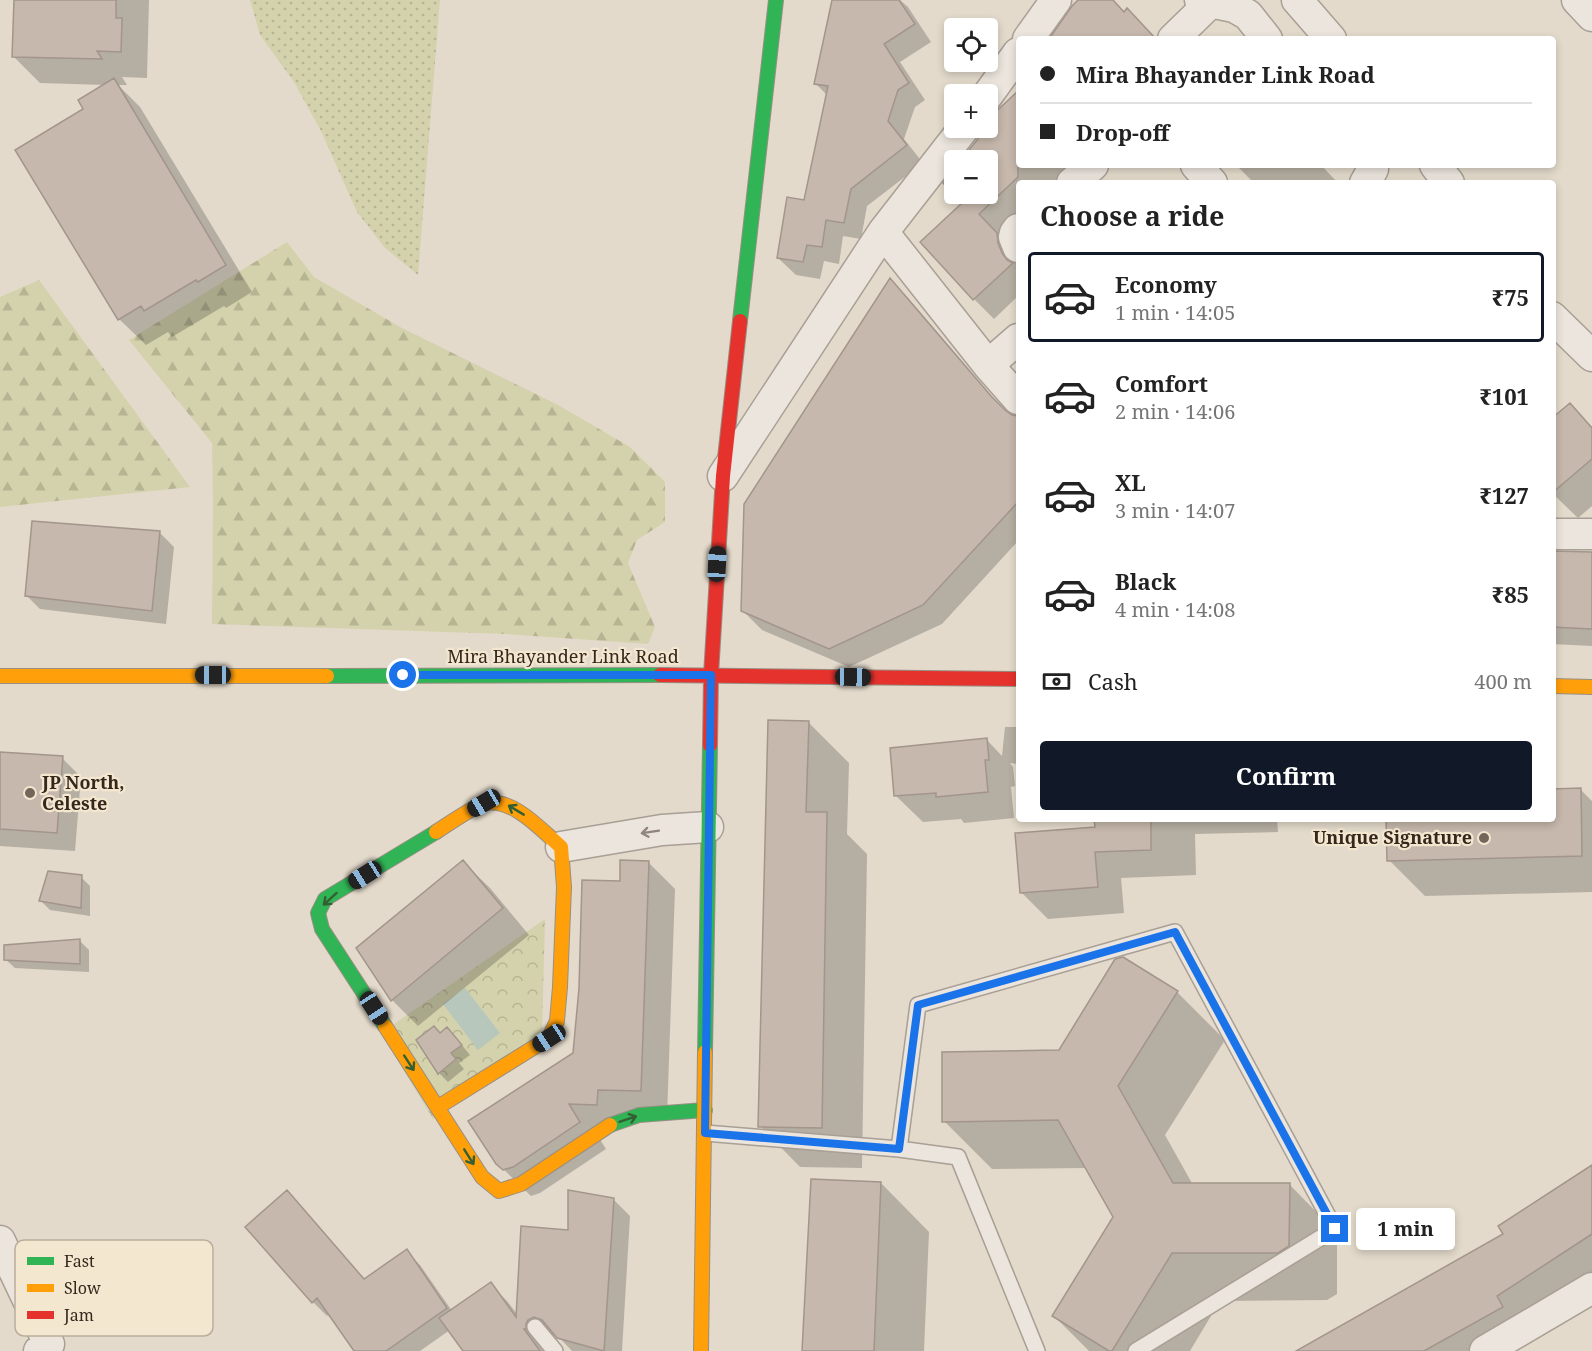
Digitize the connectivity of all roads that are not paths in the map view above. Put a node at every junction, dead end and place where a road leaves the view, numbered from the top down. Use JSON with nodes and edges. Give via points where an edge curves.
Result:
{"nodes":[{"id":1,"x":776,"y":0,"type":"edge"},
{"id":2,"x":1056,"y":0,"type":"edge"},
{"id":3,"x":1297,"y":0,"type":"edge"},
{"id":4,"x":1577,"y":0,"type":"edge"},
{"id":5,"x":1206,"y":1,"type":"edge"},
{"id":6,"x":1592,"y":16,"type":"edge"},
{"id":7,"x":1030,"y":36,"type":"edge"},
{"id":8,"x":1176,"y":36,"type":"edge"},
{"id":9,"x":1265,"y":36,"type":"edge"},
{"id":10,"x":1328,"y":36,"type":"edge"},
{"id":11,"x":1016,"y":55,"type":"edge"},
{"id":12,"x":995,"y":84,"type":"edge"},
{"id":13,"x":955,"y":138,"type":"edge"},
{"id":14,"x":1090,"y":168,"type":"edge"},
{"id":15,"x":1437,"y":168,"type":"edge"},
{"id":16,"x":1076,"y":180,"type":"edge"},
{"id":17,"x":1447,"y":180,"type":"edge"},
{"id":18,"x":883,"y":232,"type":"junction"},
{"id":19,"x":1556,"y":321,"type":"edge"},
{"id":20,"x":1016,"y":341,"type":"edge"},
{"id":21,"x":1592,"y":356,"type":"edge"},
{"id":22,"x":988,"y":365,"type":"junction"},
{"id":23,"x":1016,"y":397,"type":"edge"},
{"id":24,"x":723,"y":476,"type":"junction"},
{"id":25,"x":1556,"y":534,"type":"edge"},
{"id":26,"x":1592,"y":534,"type":"edge"},
{"id":27,"x":711,"y":675,"type":"junction"},
{"id":28,"x":0,"y":676,"type":"edge"},
{"id":29,"x":1016,"y":679,"type":"edge"},
{"id":30,"x":1556,"y":686,"type":"edge"},
{"id":31,"x":1592,"y":687,"type":"edge"},
{"id":32,"x":708,"y":827,"type":"junction"},
{"id":33,"x":561,"y":847,"type":"junction"},
{"id":34,"x":438,"y":1107,"type":"junction"},
{"id":35,"x":705,"y":1110,"type":"junction"},
{"id":36,"x":705,"y":1133,"type":"junction"},
{"id":37,"x":899,"y":1149,"type":"junction"},
{"id":38,"x":0,"y":1241,"type":"edge"},
{"id":39,"x":15,"y":1273,"type":"edge"},
{"id":40,"x":1592,"y":1288,"type":"edge"},
{"id":41,"x":535,"y":1327,"type":"dead end"},
{"id":42,"x":45,"y":1336,"type":"edge"},
{"id":43,"x":1525,"y":1341,"type":"edge"},
{"id":44,"x":39,"y":1351,"type":"edge"},
{"id":45,"x":555,"y":1351,"type":"edge"},
{"id":46,"x":701,"y":1351,"type":"edge"},
{"id":47,"x":1037,"y":1351,"type":"edge"},
{"id":48,"x":1136,"y":1351,"type":"edge"},
{"id":49,"x":1485,"y":1351,"type":"edge"}],
"edges":[{"from":1,"to":24,"type":"street"},
{"from":2,"to":7,"type":"street"},
{"from":3,"to":10,"type":"street"},
{"from":4,"to":6,"type":"street"},
{"from":5,"to":8,"type":"street"},
{"from":5,"to":9,"type":"street","via":[[1234,7],[1248,15]]},
{"from":11,"to":12,"type":"street"},
{"from":13,"to":18,"type":"street"},
{"from":14,"to":16,"type":"street"},
{"from":15,"to":17,"type":"street"},
{"from":18,"to":22,"type":"street"},
{"from":18,"to":24,"type":"street"},
{"from":19,"to":21,"type":"street"},
{"from":20,"to":22,"type":"street"},
{"from":22,"to":23,"type":"street"},
{"from":24,"to":27,"type":"street"},
{"from":25,"to":26,"type":"street"},
{"from":27,"to":28,"type":"street","name":"Mira Bhayander Link Road"},
{"from":27,"to":29,"type":"street","name":"Mira Bhayander Link Road"},
{"from":27,"to":32,"type":"street"},
{"from":30,"to":31,"type":"street"},
{"from":32,"to":33,"type":"street","one_way":true,"via":[[663,830]]},
{"from":32,"to":35,"type":"street"},
{"from":33,"to":34,"type":"street","via":[[564,887],[560,987],[557,1021],[549,1038]]},
{"from":33,"to":34,"type":"street","one_way":true,"via":[[519,811],[505,804],[484,803],[326,899],[318,912],[322,929]]},
{"from":34,"to":35,"type":"street","one_way":true,"via":[[482,1177],[499,1191],[521,1184],[610,1124],[639,1115]]},
{"from":35,"to":36,"type":"street"},
{"from":36,"to":37,"type":"lane"},
{"from":36,"to":46,"type":"street"},
{"from":37,"to":47,"type":"lane","via":[[958,1156]]},
{"from":37,"to":48,"type":"lane","via":[[918,1005],[1175,932],[1335,1229]]},
{"from":38,"to":39,"type":"street"},
{"from":40,"to":43,"type":"street"},
{"from":41,"to":45,"type":"lane"},
{"from":42,"to":44,"type":"street","via":[[49,1344]]},
{"from":43,"to":49,"type":"street"}]}
